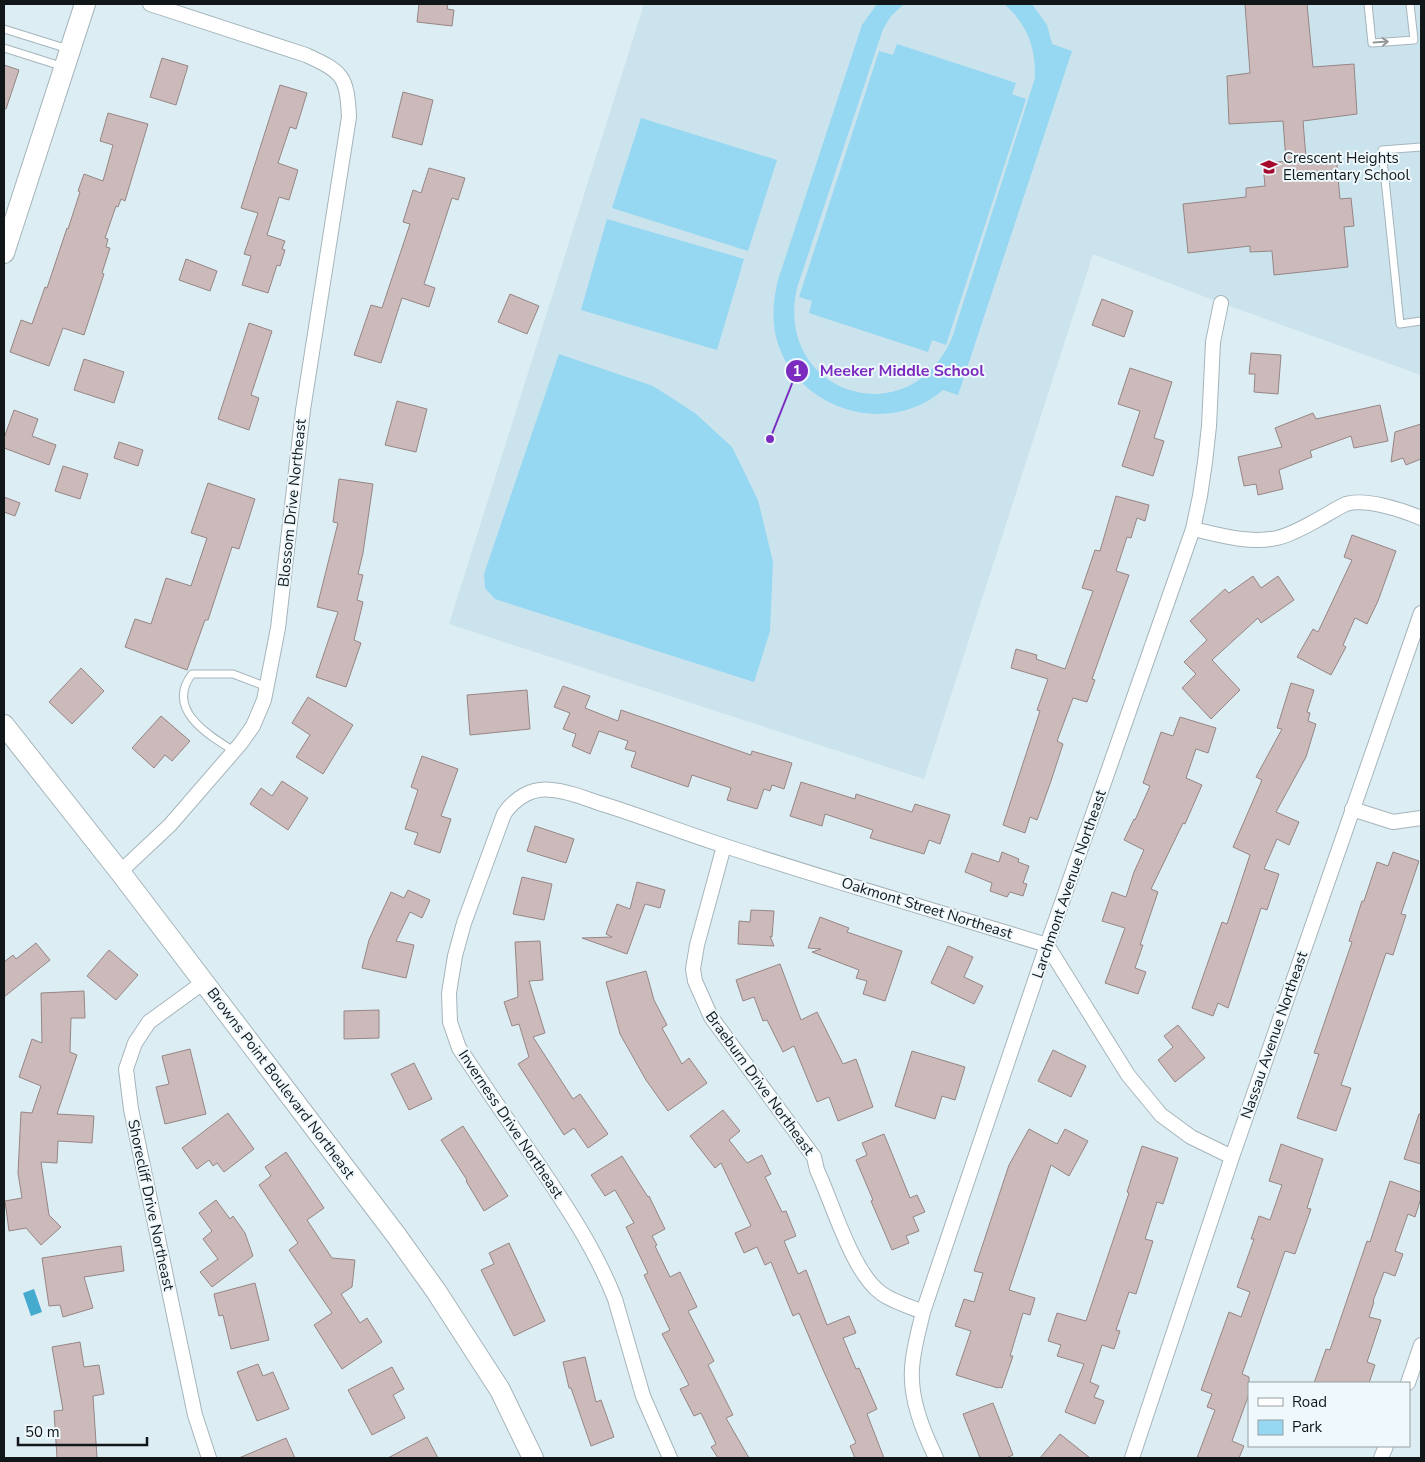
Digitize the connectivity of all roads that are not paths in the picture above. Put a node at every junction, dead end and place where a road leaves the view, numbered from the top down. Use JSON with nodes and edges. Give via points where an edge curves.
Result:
{"nodes":[{"id":1,"x":85,"y":4,"type":"edge"},
{"id":2,"x":150,"y":4,"type":"edge"},
{"id":3,"x":1368,"y":4,"type":"edge"},
{"id":4,"x":1410,"y":4,"type":"edge"},
{"id":5,"x":4,"y":29,"type":"edge"},
{"id":6,"x":4,"y":48,"type":"edge"},
{"id":7,"x":67,"y":59,"type":"junction"},
{"id":8,"x":1421,"y":147,"type":"edge"},
{"id":9,"x":4,"y":253,"type":"edge"},
{"id":10,"x":1221,"y":303,"type":"dead end"},
{"id":11,"x":1421,"y":321,"type":"edge"},
{"id":12,"x":1421,"y":518,"type":"edge"},
{"id":13,"x":1193,"y":529,"type":"junction"},
{"id":14,"x":1421,"y":613,"type":"edge"},
{"id":15,"x":267,"y":687,"type":"junction"},
{"id":16,"x":4,"y":725,"type":"edge"},
{"id":17,"x":234,"y":751,"type":"junction"},
{"id":18,"x":532,"y":792,"type":"joint"},
{"id":19,"x":1352,"y":809,"type":"junction"},
{"id":20,"x":1421,"y":818,"type":"edge"},
{"id":21,"x":724,"y":846,"type":"junction"},
{"id":22,"x":120,"y":872,"type":"junction"},
{"id":23,"x":1047,"y":945,"type":"junction"},
{"id":24,"x":204,"y":982,"type":"junction"},
{"id":25,"x":1232,"y":1156,"type":"junction"},
{"id":26,"x":923,"y":1312,"type":"junction"},
{"id":27,"x":1421,"y":1346,"type":"edge"},
{"id":28,"x":1408,"y":1382,"type":"edge"},
{"id":29,"x":209,"y":1458,"type":"edge"},
{"id":30,"x":533,"y":1458,"type":"edge"},
{"id":31,"x":670,"y":1458,"type":"edge"},
{"id":32,"x":936,"y":1458,"type":"edge"},
{"id":33,"x":1132,"y":1458,"type":"edge"}],
"edges":[{"from":1,"to":7,"type":"street"},
{"from":2,"to":15,"type":"street","name":"Blossom Drive Northeast","via":[[306,55],[338,72],[348,95],[348,124],[303,410],[278,628]]},
{"from":3,"to":4,"type":"lane","one_way":true,"via":[[1372,43],[1414,40]]},
{"from":5,"to":7,"type":"lane"},
{"from":6,"to":7,"type":"lane"},
{"from":7,"to":9,"type":"street"},
{"from":8,"to":11,"type":"lane","via":[[1382,150],[1400,324]]},
{"from":10,"to":13,"type":"street","name":"Larchmont Avenue Northeast","via":[[1213,342],[1206,462]]},
{"from":12,"to":13,"type":"street","via":[[1356,502],[1277,538],[1231,538]]},
{"from":13,"to":23,"type":"street","name":"Larchmont Avenue Northeast"},
{"from":14,"to":19,"type":"street","name":"Nassau Avenue Northeast"},
{"from":15,"to":17,"type":"street","name":"Blossom Drive Northeast","via":[[257,720]]},
{"from":15,"to":17,"type":"lane","via":[[233,674],[192,674],[187,681],[183,697],[190,716],[212,738]]},
{"from":16,"to":22,"type":"street","name":"Browns Point Boulevard Northeast"},
{"from":17,"to":22,"type":"street","name":"Blossom Drive Northeast","via":[[170,825]]},
{"from":18,"to":21,"type":"street","name":"Oakmont Street Northeast","via":[[552,790],[566,793]]},
{"from":18,"to":31,"type":"street","name":"Inverness Drive Northeast","via":[[510,805],[504,814],[467,914],[450,980],[450,1022],[459,1048],[555,1189],[610,1285],[642,1396]]},
{"from":19,"to":20,"type":"street","via":[[1393,822]]},
{"from":19,"to":25,"type":"street","name":"Nassau Avenue Northeast"},
{"from":21,"to":23,"type":"street","name":"Oakmont Street Northeast"},
{"from":21,"to":26,"type":"street","name":"Braeburn Drive Northeast","via":[[693,969],[702,999],[711,1018],[814,1157],[864,1275],[882,1294]]},
{"from":22,"to":24,"type":"street","name":"Browns Point Boulevard Northeast"},
{"from":23,"to":25,"type":"street","via":[[1128,1075],[1161,1115],[1191,1138]]},
{"from":23,"to":26,"type":"street","name":"Larchmont Avenue Northeast"},
{"from":24,"to":29,"type":"street","name":"Shorecliff Drive Northeast","via":[[149,1022],[135,1043],[126,1069],[131,1109],[196,1415]]},
{"from":24,"to":30,"type":"street","name":"Browns Point Boulevard Northeast","via":[[436,1291],[500,1390]]},
{"from":25,"to":33,"type":"street","name":"Nassau Avenue Northeast"},
{"from":26,"to":32,"type":"street","name":"Larchmont Avenue Northeast","via":[[913,1354],[913,1393]]},
{"from":27,"to":28,"type":"street"}]}
